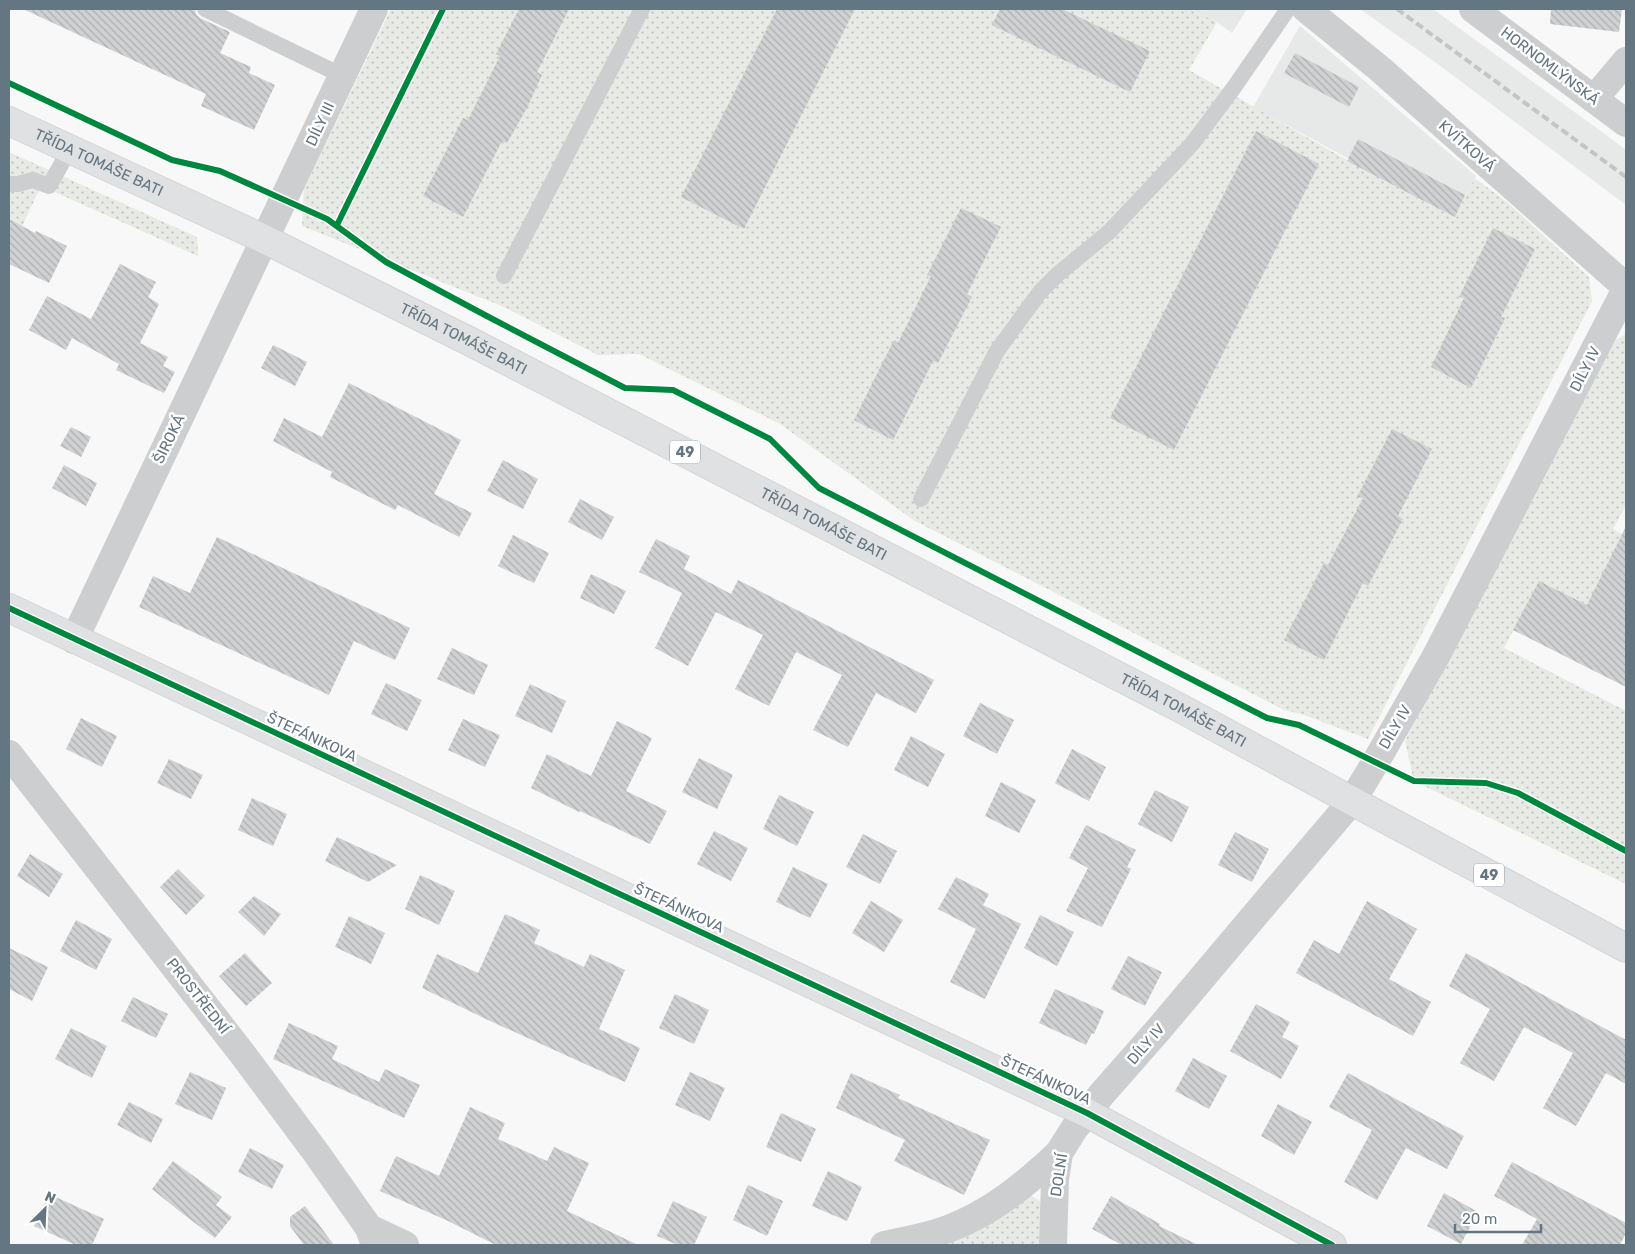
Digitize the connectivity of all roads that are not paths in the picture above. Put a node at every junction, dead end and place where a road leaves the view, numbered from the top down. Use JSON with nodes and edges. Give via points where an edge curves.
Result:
{"nodes":[{"id":1,"x":205,"y":9,"type":"edge"},
{"id":2,"x":374,"y":9,"type":"edge"},
{"id":3,"x":642,"y":9,"type":"edge"},
{"id":4,"x":1288,"y":9,"type":"edge"},
{"id":5,"x":1306,"y":9,"type":"edge"},
{"id":6,"x":1473,"y":9,"type":"edge"},
{"id":7,"x":1626,"y":61,"type":"edge"},
{"id":8,"x":343,"y":76,"type":"junction"},
{"id":9,"x":1594,"y":98,"type":"junction"},
{"id":10,"x":9,"y":121,"type":"edge"},
{"id":11,"x":1626,"y":123,"type":"edge"},
{"id":12,"x":70,"y":149,"type":"junction"},
{"id":13,"x":9,"y":184,"type":"edge"},
{"id":14,"x":264,"y":239,"type":"junction"},
{"id":15,"x":504,"y":276,"type":"dead end"},
{"id":16,"x":1626,"y":288,"type":"edge"},
{"id":17,"x":921,"y":499,"type":"dead end"},
{"id":18,"x":9,"y":608,"type":"edge"},
{"id":19,"x":74,"y":640,"type":"junction"},
{"id":20,"x":9,"y":754,"type":"edge"},
{"id":21,"x":1352,"y":802,"type":"junction"},
{"id":22,"x":1626,"y":948,"type":"edge"},
{"id":23,"x":1087,"y":1113,"type":"junction"},
{"id":24,"x":1059,"y":1153,"type":"junction"},
{"id":25,"x":372,"y":1237,"type":"edge"},
{"id":26,"x":405,"y":1245,"type":"edge"},
{"id":27,"x":884,"y":1245,"type":"edge"},
{"id":28,"x":1053,"y":1245,"type":"edge"},
{"id":29,"x":1332,"y":1245,"type":"edge"}],
"edges":[{"from":1,"to":8,"type":"lane"},
{"from":2,"to":8,"type":"street","name":"DÍLY III"},
{"from":3,"to":15,"type":"lane"},
{"from":4,"to":17,"type":"lane","via":[[1192,144],[1109,232],[1040,292],[996,352]]},
{"from":5,"to":16,"type":"street","name":"KVÍTKOVÁ","via":[[1387,76]]},
{"from":6,"to":9,"type":"street","name":"HORNOMLÝNSKÁ"},
{"from":7,"to":9,"type":"street"},
{"from":8,"to":14,"type":"street","name":"DÍLY III"},
{"from":9,"to":11,"type":"street","name":"HORNOMLÝNSKÁ"},
{"from":10,"to":12,"type":"main road","name":"TŘÍDA TOMÁŠE BATI","number":"49"},
{"from":12,"to":13,"type":"lane","via":[[49,186],[33,180]]},
{"from":12,"to":14,"type":"main road","name":"TŘÍDA TOMÁŠE BATI","number":"49"},
{"from":14,"to":19,"type":"street","name":"ŠIROKÁ"},
{"from":14,"to":21,"type":"main road","name":"TŘÍDA TOMÁŠE BATI","number":"49","via":[[1147,691]]},
{"from":16,"to":21,"type":"street","name":"DÍLY IV","via":[[1435,658]]},
{"from":18,"to":19,"type":"main road","name":"ŠTEFÁNIKOVA"},
{"from":19,"to":23,"type":"main road","name":"ŠTEFÁNIKOVA"},
{"from":20,"to":25,"type":"street","name":"PROSTŘEDNÍ","via":[[244,1056],[312,1147]]},
{"from":21,"to":22,"type":"main road","name":"TŘÍDA TOMÁŠE BATI","number":"49"},
{"from":21,"to":23,"type":"street","name":"DÍLY IV"},
{"from":23,"to":24,"type":"street","name":"DOLNÍ"},
{"from":23,"to":29,"type":"main road","name":"ŠTEFÁNIKOVA"},
{"from":24,"to":27,"type":"street","via":[[1034,1177],[975,1217],[947,1230]]},
{"from":24,"to":28,"type":"street","name":"DOLNÍ"},
{"from":25,"to":26,"type":"street"}]}
